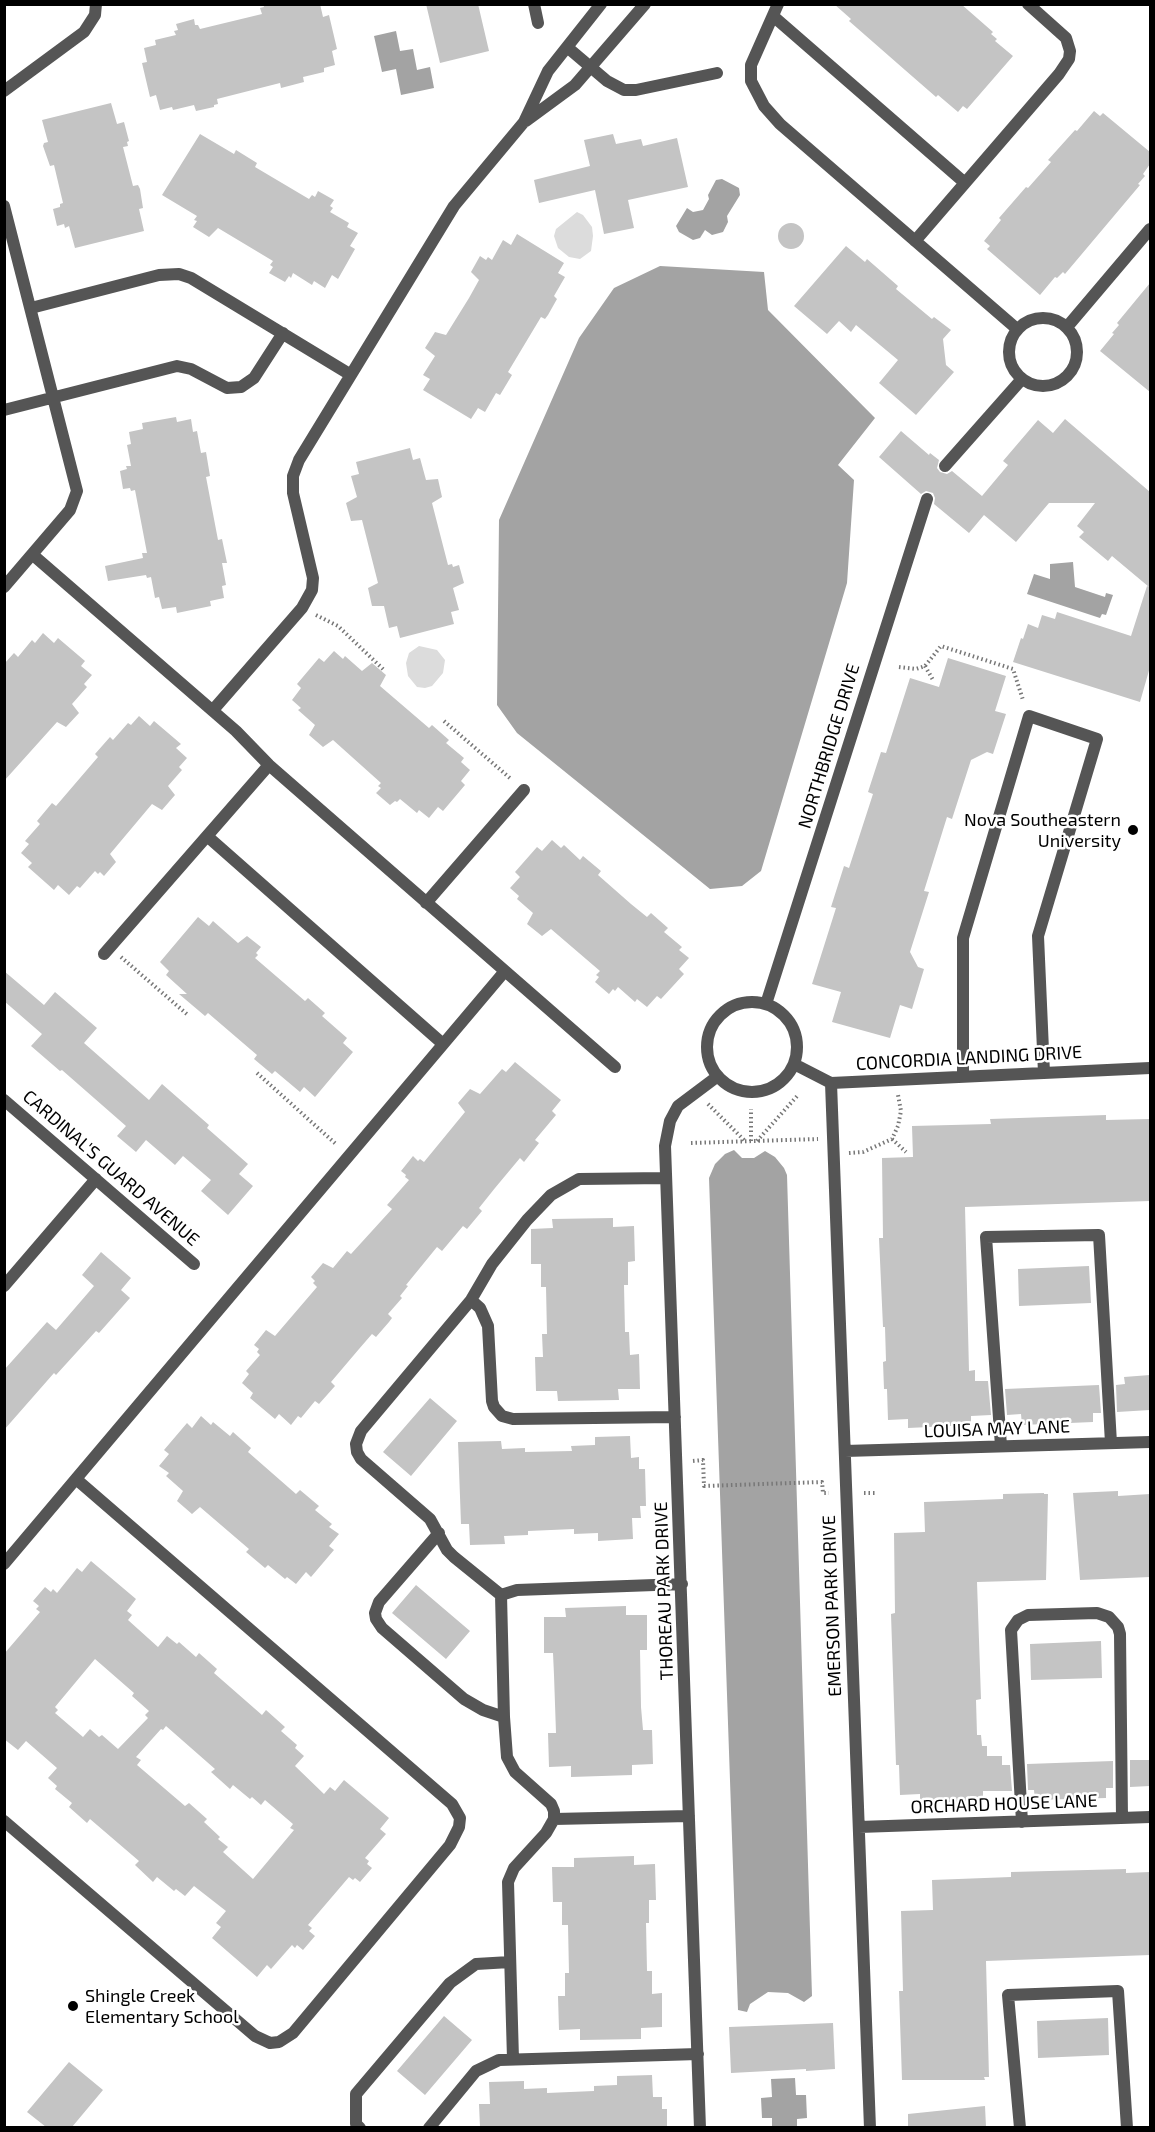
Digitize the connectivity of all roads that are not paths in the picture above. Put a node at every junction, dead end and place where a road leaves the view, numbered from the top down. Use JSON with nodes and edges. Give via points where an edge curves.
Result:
{"nodes":[{"id":1,"x":96,"y":4,"type":"edge"},
{"id":2,"x":534,"y":4,"type":"edge"},
{"id":3,"x":601,"y":4,"type":"edge"},
{"id":4,"x":645,"y":4,"type":"edge"},
{"id":5,"x":1028,"y":4,"type":"edge"},
{"id":6,"x":776,"y":10,"type":"edge"},
{"id":7,"x":538,"y":23,"type":"dead end"},
{"id":8,"x":567,"y":46,"type":"junction"},
{"id":9,"x":591,"y":67,"type":"junction"},
{"id":10,"x":717,"y":73,"type":"dead end"},
{"id":11,"x":4,"y":91,"type":"edge"},
{"id":12,"x":524,"y":122,"type":"junction"},
{"id":13,"x":965,"y":183,"type":"junction"},
{"id":14,"x":4,"y":206,"type":"edge"},
{"id":15,"x":1150,"y":229,"type":"edge"},
{"id":16,"x":915,"y":241,"type":"junction"},
{"id":17,"x":31,"y":308,"type":"junction"},
{"id":18,"x":1067,"y":327,"type":"junction"},
{"id":19,"x":1017,"y":329,"type":"junction"},
{"id":20,"x":283,"y":333,"type":"junction"},
{"id":21,"x":351,"y":375,"type":"junction"},
{"id":22,"x":1022,"y":379,"type":"junction"},
{"id":23,"x":54,"y":397,"type":"junction"},
{"id":24,"x":4,"y":410,"type":"edge"},
{"id":25,"x":945,"y":466,"type":"dead end"},
{"id":26,"x":927,"y":499,"type":"dead end"},
{"id":27,"x":33,"y":555,"type":"junction"},
{"id":28,"x":4,"y":587,"type":"edge"},
{"id":29,"x":213,"y":710,"type":"junction"},
{"id":30,"x":269,"y":765,"type":"junction"},
{"id":31,"x":524,"y":790,"type":"road end"},
{"id":32,"x":207,"y":836,"type":"junction"},
{"id":33,"x":426,"y":903,"type":"junction"},
{"id":34,"x":107,"y":951,"type":"road end"},
{"id":35,"x":505,"y":971,"type":"junction"},
{"id":36,"x":766,"y":1004,"type":"junction"},
{"id":37,"x":443,"y":1044,"type":"junction"},
{"id":38,"x":794,"y":1064,"type":"junction"},
{"id":39,"x":615,"y":1066,"type":"dead end"},
{"id":40,"x":1150,"y":1068,"type":"edge"},
{"id":41,"x":1044,"y":1072,"type":"junction"},
{"id":42,"x":717,"y":1076,"type":"junction"},
{"id":43,"x":963,"y":1076,"type":"junction"},
{"id":44,"x":831,"y":1083,"type":"junction"},
{"id":45,"x":4,"y":1100,"type":"edge"},
{"id":46,"x":666,"y":1178,"type":"junction"},
{"id":47,"x":96,"y":1179,"type":"junction"},
{"id":48,"x":194,"y":1264,"type":"dead end"},
{"id":49,"x":4,"y":1286,"type":"edge"},
{"id":50,"x":471,"y":1300,"type":"junction"},
{"id":51,"x":675,"y":1417,"type":"junction"},
{"id":52,"x":1150,"y":1442,"type":"edge"},
{"id":53,"x":1111,"y":1443,"type":"junction"},
{"id":54,"x":1001,"y":1446,"type":"junction"},
{"id":55,"x":845,"y":1451,"type":"junction"},
{"id":56,"x":76,"y":1479,"type":"junction"},
{"id":57,"x":439,"y":1533,"type":"junction"},
{"id":58,"x":4,"y":1564,"type":"edge"},
{"id":59,"x":682,"y":1584,"type":"junction"},
{"id":60,"x":501,"y":1595,"type":"junction"},
{"id":61,"x":504,"y":1717,"type":"junction"},
{"id":62,"x":689,"y":1816,"type":"junction"},
{"id":63,"x":1150,"y":1817,"type":"edge"},
{"id":64,"x":1122,"y":1818,"type":"junction"},
{"id":65,"x":554,"y":1819,"type":"junction"},
{"id":66,"x":4,"y":1821,"type":"edge"},
{"id":67,"x":1022,"y":1822,"type":"junction"},
{"id":68,"x":859,"y":1827,"type":"junction"},
{"id":69,"x":510,"y":1962,"type":"junction"},
{"id":70,"x":698,"y":2054,"type":"junction"},
{"id":71,"x":513,"y":2059,"type":"junction"},
{"id":72,"x":358,"y":2126,"type":"edge"},
{"id":73,"x":429,"y":2127,"type":"edge"},
{"id":74,"x":700,"y":2127,"type":"edge"},
{"id":75,"x":870,"y":2127,"type":"edge"},
{"id":76,"x":1020,"y":2127,"type":"edge"},
{"id":77,"x":1127,"y":2127,"type":"edge"}],
"edges":[{"from":1,"to":11,"type":"street","via":[[95,15],[84,32]]},
{"from":2,"to":7,"type":"street"},
{"from":3,"to":8,"type":"street"},
{"from":4,"to":9,"type":"street"},
{"from":5,"to":13,"type":"street","via":[[1065,38],[1069,59]]},
{"from":6,"to":13,"type":"street"},
{"from":6,"to":16,"type":"street","via":[[751,66],[759,98],[780,124]]},
{"from":8,"to":9,"type":"street"},
{"from":8,"to":12,"type":"street","via":[[541,82]]},
{"from":9,"to":10,"type":"street","via":[[612,85],[631,91]]},
{"from":9,"to":12,"type":"street","via":[[563,95]]},
{"from":12,"to":21,"type":"street","via":[[454,206]]},
{"from":13,"to":16,"type":"street"},
{"from":14,"to":17,"type":"street"},
{"from":15,"to":18,"type":"street"},
{"from":16,"to":19,"type":"street"},
{"from":17,"to":20,"type":"street","via":[[159,275],[179,274]]},
{"from":17,"to":23,"type":"street"},
{"from":18,"to":19,"type":"street","via":[[1047,317],[1036,318]]},
{"from":18,"to":22,"type":"street","via":[[1074,335],[1078,354],[1070,373],[1052,385]]},
{"from":19,"to":22,"type":"street","via":[[1009,355]]},
{"from":20,"to":21,"type":"street"},
{"from":20,"to":23,"type":"street","via":[[254,378],[241,387],[227,388],[177,366]]},
{"from":21,"to":29,"type":"street","via":[[293,476],[293,493],[313,584],[310,597]]},
{"from":22,"to":25,"type":"street"},
{"from":23,"to":24,"type":"street"},
{"from":23,"to":27,"type":"street","via":[[76,497]]},
{"from":26,"to":36,"type":"street","name":"NORTHBRIDGE DRIVE"},
{"from":27,"to":28,"type":"street"},
{"from":27,"to":29,"type":"street"},
{"from":29,"to":30,"type":"street"},
{"from":30,"to":32,"type":"street"},
{"from":30,"to":33,"type":"street"},
{"from":31,"to":33,"type":"street"},
{"from":32,"to":34,"type":"street"},
{"from":32,"to":37,"type":"street"},
{"from":33,"to":35,"type":"street"},
{"from":35,"to":37,"type":"street"},
{"from":35,"to":39,"type":"street"},
{"from":36,"to":38,"type":"street","via":[[787,1017],[793,1028],[797,1052]]},
{"from":36,"to":42,"type":"street","via":[[741,1003],[729,1008],[715,1022],[708,1052]]},
{"from":37,"to":56,"type":"street"},
{"from":38,"to":42,"type":"street","via":[[777,1084],[765,1090],[739,1090]]},
{"from":38,"to":44,"type":"street","name":"CONCORDIA LANDING DRIVE"},
{"from":40,"to":41,"type":"street","name":"CONCORDIA LANDING DRIVE"},
{"from":41,"to":43,"type":"street","name":"CONCORDIA LANDING DRIVE"},
{"from":41,"to":43,"type":"street","via":[[1038,936],[1097,739],[1029,716],[963,938]]},
{"from":42,"to":46,"type":"street","name":"THOREAU PARK DRIVE","via":[[678,1106],[670,1120],[665,1146]]},
{"from":43,"to":44,"type":"street","name":"CONCORDIA LANDING DRIVE"},
{"from":44,"to":55,"type":"street","name":"EMERSON PARK DRIVE"},
{"from":45,"to":47,"type":"street","name":"CARDINAL'S GUARD AVENUE"},
{"from":46,"to":50,"type":"street","via":[[579,1179],[566,1185],[528,1220],[488,1270]]},
{"from":46,"to":51,"type":"street","name":"THOREAU PARK DRIVE"},
{"from":47,"to":48,"type":"street","name":"CARDINAL'S GUARD AVENUE"},
{"from":47,"to":49,"type":"street"},
{"from":50,"to":51,"type":"street","via":[[489,1326],[492,1401],[502,1416]]},
{"from":50,"to":57,"type":"street","via":[[360,1431],[356,1444],[361,1459],[424,1513]]},
{"from":51,"to":59,"type":"street","name":"THOREAU PARK DRIVE"},
{"from":52,"to":53,"type":"street","name":"LOUISA MAY LANE"},
{"from":53,"to":54,"type":"street","name":"LOUISA MAY LANE"},
{"from":53,"to":54,"type":"street","via":[[1099,1235],[986,1237]]},
{"from":54,"to":55,"type":"street","name":"LOUISA MAY LANE"},
{"from":55,"to":68,"type":"street","name":"EMERSON PARK DRIVE"},
{"from":56,"to":58,"type":"street"},
{"from":56,"to":66,"type":"street","via":[[452,1804],[460,1818],[459,1827],[450,1845],[293,2033],[270,2043],[255,2037]]},
{"from":57,"to":60,"type":"street","via":[[454,1557]]},
{"from":57,"to":61,"type":"street","via":[[376,1607],[376,1619],[464,1699]]},
{"from":59,"to":60,"type":"street","via":[[517,1590]]},
{"from":59,"to":62,"type":"street","name":"THOREAU PARK DRIVE"},
{"from":60,"to":61,"type":"street"},
{"from":61,"to":65,"type":"street","via":[[510,1765],[547,1799]]},
{"from":62,"to":65,"type":"street"},
{"from":62,"to":70,"type":"street","name":"THOREAU PARK DRIVE"},
{"from":63,"to":64,"type":"street","name":"ORCHARD HOUSE LANE"},
{"from":64,"to":67,"type":"street","name":"ORCHARD HOUSE LANE"},
{"from":64,"to":67,"type":"street","via":[[1120,1634],[1114,1622],[1103,1614],[1074,1613],[1023,1616],[1011,1630]]},
{"from":65,"to":69,"type":"street","via":[[510,1875]]},
{"from":67,"to":68,"type":"street","name":"ORCHARD HOUSE LANE"},
{"from":68,"to":75,"type":"street","name":"EMERSON PARK DRIVE"},
{"from":69,"to":71,"type":"street"},
{"from":69,"to":72,"type":"street","via":[[476,1964],[450,1983],[356,2094]]},
{"from":70,"to":71,"type":"street"},
{"from":70,"to":74,"type":"street","name":"THOREAU PARK DRIVE"},
{"from":71,"to":73,"type":"street","via":[[499,2060],[476,2071]]},
{"from":76,"to":77,"type":"street","via":[[1008,1995],[1119,1991]]}]}
